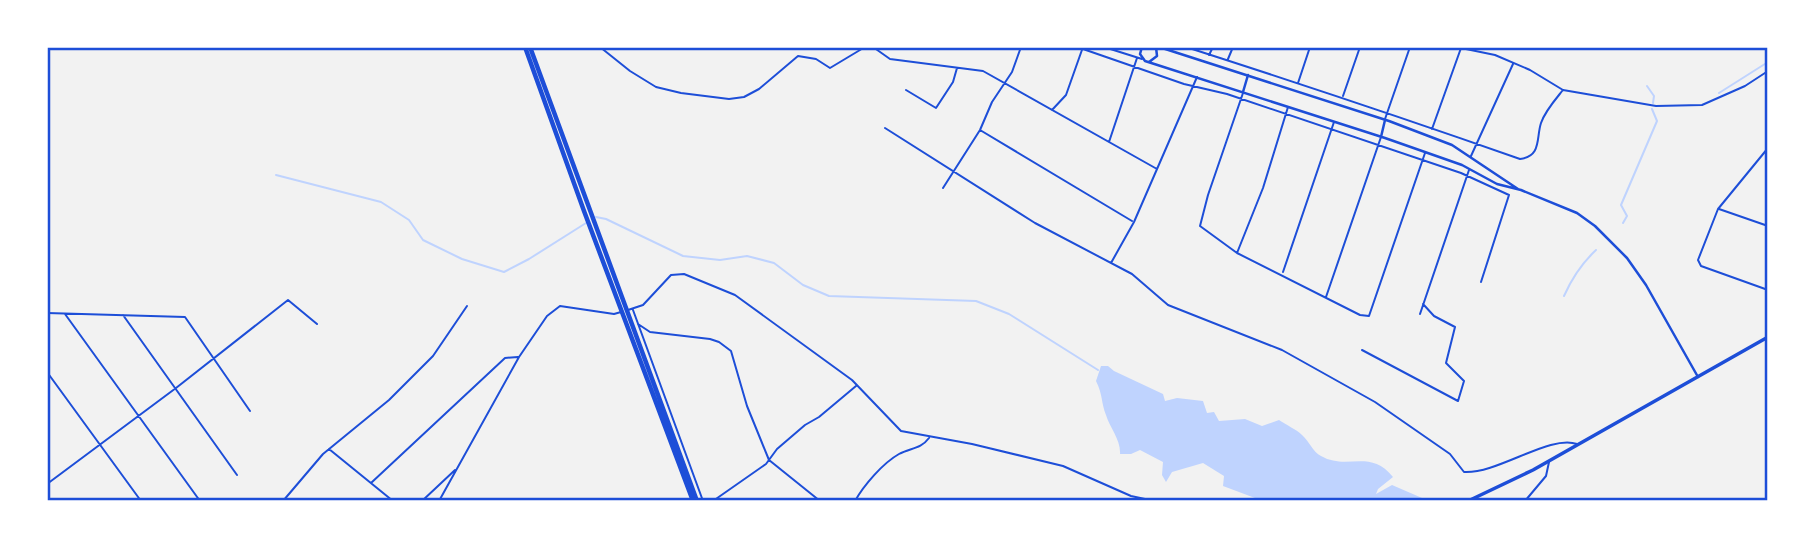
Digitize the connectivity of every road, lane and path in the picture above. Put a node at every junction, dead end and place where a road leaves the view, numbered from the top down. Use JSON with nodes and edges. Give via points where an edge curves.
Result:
{"nodes":[{"id":1,"x":528,"y":47,"type":"edge"},
{"id":2,"x":600,"y":47,"type":"edge"},
{"id":3,"x":865,"y":47,"type":"edge"},
{"id":4,"x":873,"y":47,"type":"edge"},
{"id":5,"x":1021,"y":47,"type":"edge"},
{"id":6,"x":1104,"y":47,"type":"edge"},
{"id":7,"x":1142,"y":47,"type":"edge"},
{"id":8,"x":1157,"y":47,"type":"edge"},
{"id":9,"x":1186,"y":47,"type":"edge"},
{"id":10,"x":1213,"y":47,"type":"edge"},
{"id":11,"x":1233,"y":47,"type":"edge"},
{"id":12,"x":1310,"y":47,"type":"edge"},
{"id":13,"x":1360,"y":47,"type":"edge"},
{"id":14,"x":1409,"y":47,"type":"edge"},
{"id":15,"x":1083,"y":48,"type":"edge"},
{"id":16,"x":1461,"y":48,"type":"edge"},
{"id":17,"x":1209,"y":55,"type":"junction"},
{"id":18,"x":1140,"y":58,"type":"junction"},
{"id":19,"x":1227,"y":60,"type":"junction"},
{"id":20,"x":1149,"y":62,"type":"junction"},
{"id":21,"x":1513,"y":63,"type":"junction"},
{"id":22,"x":1135,"y":66,"type":"junction"},
{"id":23,"x":958,"y":67,"type":"junction"},
{"id":24,"x":1251,"y":68,"type":"junction"},
{"id":25,"x":1768,"y":71,"type":"edge"},
{"id":26,"x":1248,"y":75,"type":"junction"},
{"id":27,"x":1197,"y":77,"type":"junction"},
{"id":28,"x":1003,"y":82,"type":"junction"},
{"id":29,"x":1298,"y":83,"type":"junction"},
{"id":30,"x":1193,"y":86,"type":"junction"},
{"id":31,"x":906,"y":90,"type":"dead end"},
{"id":32,"x":1563,"y":90,"type":"junction"},
{"id":33,"x":1243,"y":92,"type":"junction"},
{"id":34,"x":1343,"y":97,"type":"junction"},
{"id":35,"x":1241,"y":99,"type":"junction"},
{"id":36,"x":1289,"y":106,"type":"junction"},
{"id":37,"x":1052,"y":110,"type":"junction"},
{"id":38,"x":1387,"y":113,"type":"junction"},
{"id":39,"x":1286,"y":114,"type":"junction"},
{"id":40,"x":1385,"y":120,"type":"junction"},
{"id":41,"x":1335,"y":121,"type":"junction"},
{"id":42,"x":885,"y":128,"type":"dead end"},
{"id":43,"x":980,"y":130,"type":"junction"},
{"id":44,"x":1332,"y":130,"type":"junction"},
{"id":45,"x":1432,"y":130,"type":"junction"},
{"id":46,"x":1381,"y":136,"type":"junction"},
{"id":47,"x":1109,"y":142,"type":"junction"},
{"id":48,"x":1478,"y":144,"type":"junction"},
{"id":49,"x":1378,"y":146,"type":"junction"},
{"id":50,"x":1768,"y":148,"type":"edge"},
{"id":51,"x":1425,"y":153,"type":"junction"},
{"id":52,"x":1471,"y":156,"type":"junction"},
{"id":53,"x":1422,"y":161,"type":"junction"},
{"id":54,"x":1470,"y":168,"type":"junction"},
{"id":55,"x":1157,"y":169,"type":"junction"},
{"id":56,"x":953,"y":173,"type":"junction"},
{"id":57,"x":1467,"y":176,"type":"junction"},
{"id":58,"x":1504,"y":180,"type":"junction"},
{"id":59,"x":1502,"y":185,"type":"junction"},
{"id":60,"x":943,"y":188,"type":"dead end"},
{"id":61,"x":1521,"y":191,"type":"junction"},
{"id":62,"x":1718,"y":209,"type":"junction"},
{"id":63,"x":1134,"y":222,"type":"junction"},
{"id":64,"x":1768,"y":226,"type":"edge"},
{"id":65,"x":1237,"y":253,"type":"junction"},
{"id":66,"x":1111,"y":263,"type":"junction"},
{"id":67,"x":1282,"y":274,"type":"junction"},
{"id":68,"x":1481,"y":282,"type":"dead end"},
{"id":69,"x":1768,"y":290,"type":"edge"},
{"id":70,"x":1325,"y":298,"type":"junction"},
{"id":71,"x":1423,"y":304,"type":"junction"},
{"id":72,"x":467,"y":306,"type":"dead end"},
{"id":73,"x":628,"y":310,"type":"junction"},
{"id":74,"x":47,"y":313,"type":"edge"},
{"id":75,"x":64,"y":313,"type":"junction"},
{"id":76,"x":122,"y":314,"type":"junction"},
{"id":77,"x":1420,"y":314,"type":"dead end"},
{"id":78,"x":317,"y":324,"type":"dead end"},
{"id":79,"x":638,"y":324,"type":"junction"},
{"id":80,"x":1768,"y":337,"type":"edge"},
{"id":81,"x":1362,"y":349,"type":"dead end"},
{"id":82,"x":519,"y":357,"type":"junction"},
{"id":83,"x":213,"y":359,"type":"junction"},
{"id":84,"x":47,"y":372,"type":"edge"},
{"id":85,"x":1698,"y":377,"type":"junction"},
{"id":86,"x":857,"y":385,"type":"junction"},
{"id":87,"x":176,"y":388,"type":"junction"},
{"id":88,"x":250,"y":411,"type":"dead end"},
{"id":89,"x":139,"y":416,"type":"junction"},
{"id":90,"x":930,"y":437,"type":"junction"},
{"id":91,"x":100,"y":444,"type":"junction"},
{"id":92,"x":1577,"y":445,"type":"junction"},
{"id":93,"x":329,"y":449,"type":"junction"},
{"id":94,"x":769,"y":460,"type":"junction"},
{"id":95,"x":1549,"y":461,"type":"junction"},
{"id":96,"x":457,"y":469,"type":"junction"},
{"id":97,"x":237,"y":475,"type":"dead end"},
{"id":98,"x":371,"y":483,"type":"junction"},
{"id":99,"x":47,"y":484,"type":"edge"},
{"id":100,"x":1129,"y":495,"type":"junction"},
{"id":101,"x":1125,"y":500,"type":"edge"},
{"id":102,"x":1170,"y":500,"type":"edge"},
{"id":103,"x":1203,"y":500,"type":"edge"},
{"id":104,"x":141,"y":501,"type":"edge"},
{"id":105,"x":200,"y":501,"type":"edge"},
{"id":106,"x":283,"y":501,"type":"edge"},
{"id":107,"x":393,"y":501,"type":"edge"},
{"id":108,"x":422,"y":501,"type":"edge"},
{"id":109,"x":439,"y":501,"type":"edge"},
{"id":110,"x":695,"y":501,"type":"edge"},
{"id":111,"x":703,"y":501,"type":"edge"},
{"id":112,"x":713,"y":501,"type":"edge"},
{"id":113,"x":820,"y":501,"type":"edge"},
{"id":114,"x":855,"y":501,"type":"edge"},
{"id":115,"x":1213,"y":501,"type":"edge"},
{"id":116,"x":1468,"y":501,"type":"edge"},
{"id":117,"x":1525,"y":501,"type":"edge"}],
"edges":[{"from":1,"to":73,"type":"highway"},
{"from":1,"to":110,"type":"highway","via":[[584,211]]},
{"from":2,"to":3,"type":"street","via":[[656,87],[729,99],[760,89],[798,56],[816,59],[830,68]]},
{"from":4,"to":23,"type":"street","via":[[890,59]]},
{"from":5,"to":28,"type":"street"},
{"from":6,"to":18,"type":"street"},
{"from":7,"to":18,"type":"main road"},
{"from":8,"to":20,"type":"main road","via":[[1157,56]]},
{"from":8,"to":26,"type":"main road"},
{"from":9,"to":17,"type":"street"},
{"from":10,"to":17,"type":"street"},
{"from":11,"to":19,"type":"street"},
{"from":12,"to":29,"type":"street"},
{"from":13,"to":34,"type":"street"},
{"from":14,"to":38,"type":"street"},
{"from":15,"to":22,"type":"street"},
{"from":15,"to":37,"type":"street","via":[[1066,95]]},
{"from":16,"to":21,"type":"street"},
{"from":16,"to":45,"type":"street"},
{"from":17,"to":19,"type":"street"},
{"from":18,"to":20,"type":"main road"},
{"from":18,"to":22,"type":"street"},
{"from":19,"to":24,"type":"street"},
{"from":20,"to":27,"type":"main road"},
{"from":21,"to":32,"type":"street"},
{"from":21,"to":48,"type":"street"},
{"from":22,"to":30,"type":"street"},
{"from":22,"to":47,"type":"street"},
{"from":23,"to":28,"type":"street","via":[[983,71]]},
{"from":23,"to":31,"type":"street","via":[[936,108]]},
{"from":24,"to":26,"type":"street"},
{"from":24,"to":29,"type":"street"},
{"from":25,"to":32,"type":"street","via":[[1695,107],[1656,106]]},
{"from":26,"to":33,"type":"main road"},
{"from":26,"to":40,"type":"main road"},
{"from":27,"to":30,"type":"street"},
{"from":27,"to":33,"type":"main road"},
{"from":28,"to":37,"type":"street"},
{"from":28,"to":43,"type":"street"},
{"from":29,"to":34,"type":"street"},
{"from":30,"to":35,"type":"street"},
{"from":30,"to":55,"type":"street"},
{"from":32,"to":48,"type":"street","via":[[1540,125],[1532,154],[1520,159]]},
{"from":33,"to":35,"type":"street"},
{"from":33,"to":36,"type":"main road"},
{"from":34,"to":38,"type":"street"},
{"from":35,"to":39,"type":"street"},
{"from":35,"to":65,"type":"street","via":[[1200,226]]},
{"from":36,"to":39,"type":"street"},
{"from":36,"to":41,"type":"main road"},
{"from":37,"to":47,"type":"street"},
{"from":38,"to":40,"type":"street"},
{"from":38,"to":45,"type":"street"},
{"from":39,"to":44,"type":"street"},
{"from":39,"to":65,"type":"street"},
{"from":40,"to":46,"type":"main road"},
{"from":40,"to":52,"type":"main road"},
{"from":41,"to":44,"type":"street"},
{"from":41,"to":46,"type":"main road"},
{"from":42,"to":56,"type":"street"},
{"from":43,"to":56,"type":"street"},
{"from":43,"to":63,"type":"street"},
{"from":44,"to":49,"type":"street"},
{"from":44,"to":67,"type":"street"},
{"from":45,"to":48,"type":"street"},
{"from":46,"to":49,"type":"street"},
{"from":46,"to":51,"type":"main road"},
{"from":47,"to":55,"type":"street"},
{"from":48,"to":52,"type":"street"},
{"from":49,"to":53,"type":"street"},
{"from":49,"to":70,"type":"street"},
{"from":50,"to":62,"type":"street"},
{"from":51,"to":53,"type":"street"},
{"from":51,"to":54,"type":"main road"},
{"from":52,"to":58,"type":"main road"},
{"from":53,"to":57,"type":"street"},
{"from":53,"to":70,"type":"street","via":[[1369,316]]},
{"from":54,"to":57,"type":"street"},
{"from":54,"to":59,"type":"main road"},
{"from":55,"to":63,"type":"street"},
{"from":56,"to":60,"type":"street"},
{"from":56,"to":66,"type":"street"},
{"from":57,"to":68,"type":"street","via":[[1510,197]]},
{"from":57,"to":71,"type":"street"},
{"from":58,"to":59,"type":"main road"},
{"from":58,"to":61,"type":"main road"},
{"from":59,"to":61,"type":"main road"},
{"from":61,"to":85,"type":"main road","via":[[1577,213],[1613,242],[1646,285]]},
{"from":62,"to":64,"type":"street"},
{"from":62,"to":69,"type":"street","via":[[1698,260],[1701,266]]},
{"from":63,"to":66,"type":"street"},
{"from":65,"to":67,"type":"street"},
{"from":66,"to":92,"type":"street","via":[[1168,305],[1282,350],[1375,402],[1450,454],[1464,472],[1505,464],[1561,442]]},
{"from":67,"to":70,"type":"street"},
{"from":71,"to":77,"type":"street"},
{"from":71,"to":81,"type":"street","via":[[1455,327],[1447,363],[1464,381],[1458,401]]},
{"from":72,"to":93,"type":"street","via":[[411,380]]},
{"from":73,"to":79,"type":"street"},
{"from":73,"to":82,"type":"street","via":[[614,314],[573,306],[555,308]]},
{"from":73,"to":86,"type":"street","via":[[643,305],[671,275],[684,274],[735,295]]},
{"from":73,"to":110,"type":"highway"},
{"from":74,"to":75,"type":"street"},
{"from":75,"to":76,"type":"street"},
{"from":75,"to":89,"type":"street"},
{"from":76,"to":83,"type":"street","via":[[185,317]]},
{"from":76,"to":87,"type":"street"},
{"from":78,"to":83,"type":"street","via":[[288,300]]},
{"from":79,"to":94,"type":"street","via":[[650,332],[710,339],[731,351]]},
{"from":79,"to":111,"type":"street"},
{"from":80,"to":85,"type":"main road"},
{"from":82,"to":96,"type":"street"},
{"from":82,"to":98,"type":"street","via":[[505,358]]},
{"from":83,"to":87,"type":"street"},
{"from":83,"to":88,"type":"street"},
{"from":84,"to":91,"type":"street"},
{"from":85,"to":92,"type":"main road"},
{"from":86,"to":90,"type":"street","via":[[901,431]]},
{"from":86,"to":94,"type":"street"},
{"from":87,"to":89,"type":"street"},
{"from":87,"to":97,"type":"street"},
{"from":89,"to":91,"type":"street"},
{"from":89,"to":105,"type":"street"},
{"from":90,"to":100,"type":"street","via":[[1063,466]]},
{"from":90,"to":114,"type":"street","via":[[899,454],[867,483]]},
{"from":91,"to":99,"type":"street"},
{"from":91,"to":104,"type":"street"},
{"from":92,"to":95,"type":"main road"},
{"from":93,"to":98,"type":"street"},
{"from":93,"to":106,"type":"street"},
{"from":94,"to":112,"type":"street"},
{"from":94,"to":113,"type":"street"},
{"from":95,"to":116,"type":"main road"},
{"from":95,"to":117,"type":"street","via":[[1546,476]]},
{"from":96,"to":108,"type":"street"},
{"from":96,"to":109,"type":"street"},
{"from":98,"to":107,"type":"street"},
{"from":100,"to":101,"type":"street"},
{"from":100,"to":102,"type":"street"},
{"from":102,"to":103,"type":"street"},
{"from":103,"to":115,"type":"street"}]}
